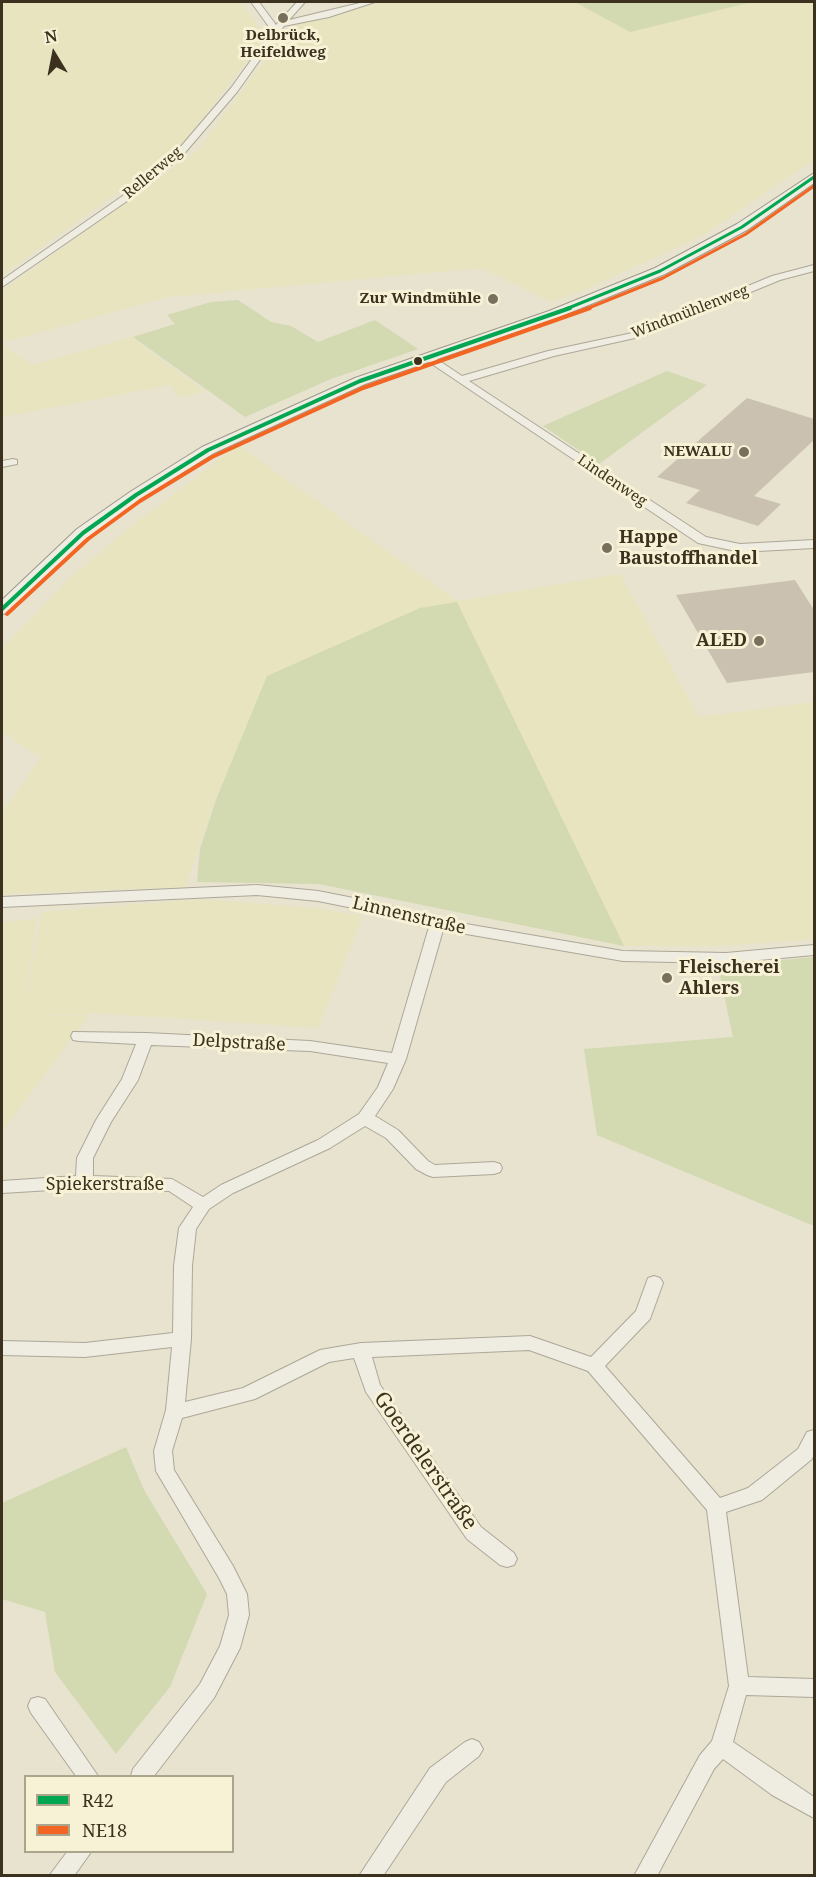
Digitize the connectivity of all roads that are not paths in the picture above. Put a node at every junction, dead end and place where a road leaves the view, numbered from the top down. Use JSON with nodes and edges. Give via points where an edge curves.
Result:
{"nodes":[{"id":1,"x":255,"y":2,"type":"edge"},
{"id":2,"x":301,"y":2,"type":"edge"},
{"id":3,"x":371,"y":2,"type":"edge"},
{"id":4,"x":279,"y":28,"type":"junction"},
{"id":5,"x":814,"y":177,"type":"edge"},
{"id":6,"x":814,"y":268,"type":"edge"},
{"id":7,"x":2,"y":284,"type":"edge"},
{"id":8,"x":428,"y":358,"type":"junction"},
{"id":9,"x":460,"y":380,"type":"junction"},
{"id":10,"x":814,"y":544,"type":"edge"},
{"id":11,"x":2,"y":609,"type":"edge"},
{"id":12,"x":2,"y":902,"type":"edge"},
{"id":13,"x":436,"y":924,"type":"junction"},
{"id":14,"x":814,"y":950,"type":"edge"},
{"id":15,"x":79,"y":1036,"type":"dead end"},
{"id":16,"x":146,"y":1038,"type":"junction"},
{"id":17,"x":398,"y":1059,"type":"junction"},
{"id":18,"x":365,"y":1118,"type":"junction"},
{"id":19,"x":494,"y":1168,"type":"dead end"},
{"id":20,"x":84,"y":1182,"type":"junction"},
{"id":21,"x":2,"y":1187,"type":"edge"},
{"id":22,"x":203,"y":1205,"type":"junction"},
{"id":23,"x":654,"y":1283,"type":"dead end"},
{"id":24,"x":182,"y":1339,"type":"junction"},
{"id":25,"x":2,"y":1348,"type":"edge"},
{"id":26,"x":361,"y":1350,"type":"junction"},
{"id":27,"x":594,"y":1366,"type":"junction"},
{"id":28,"x":175,"y":1410,"type":"junction"},
{"id":29,"x":814,"y":1437,"type":"edge"},
{"id":30,"x":716,"y":1507,"type":"junction"},
{"id":31,"x":507,"y":1559,"type":"dead end"},
{"id":32,"x":739,"y":1686,"type":"junction"},
{"id":33,"x":814,"y":1688,"type":"edge"},
{"id":34,"x":38,"y":1706,"type":"dead end"},
{"id":35,"x":721,"y":1746,"type":"junction"},
{"id":36,"x":472,"y":1749,"type":"dead end"},
{"id":37,"x":87,"y":1775,"type":"edge"},
{"id":38,"x":142,"y":1775,"type":"edge"},
{"id":39,"x":814,"y":1808,"type":"edge"},
{"id":40,"x":78,"y":1853,"type":"edge"},
{"id":41,"x":60,"y":1875,"type":"edge"},
{"id":42,"x":370,"y":1875,"type":"edge"},
{"id":43,"x":645,"y":1875,"type":"edge"}],
"edges":[{"from":1,"to":4,"type":"street"},
{"from":2,"to":4,"type":"street","name":"Rellerweg"},
{"from":3,"to":4,"type":"street"},
{"from":4,"to":7,"type":"street","name":"Rellerweg","via":[[234,90],[180,153],[127,196]]},
{"from":5,"to":8,"type":"main road","via":[[742,227],[660,271],[555,314]]},
{"from":6,"to":9,"type":"street","name":"Windmühlenweg","via":[[776,278],[650,331],[552,352]]},
{"from":8,"to":9,"type":"street","name":"Lindenweg"},
{"from":8,"to":11,"type":"main road","via":[[360,381],[276,417],[182,466],[83,533]]},
{"from":9,"to":10,"type":"street","name":"Lindenweg","via":[[702,540],[740,548]]},
{"from":12,"to":13,"type":"street","name":"Linnenstraße","via":[[257,890],[328,898]]},
{"from":13,"to":14,"type":"street","name":"Linnenstraße","via":[[622,956],[726,958]]},
{"from":13,"to":17,"type":"street"},
{"from":15,"to":16,"type":"street","name":"Delpstraße"},
{"from":16,"to":17,"type":"street","name":"Delpstraße","via":[[310,1046]]},
{"from":16,"to":20,"type":"street","via":[[130,1080],[85,1158]]},
{"from":17,"to":18,"type":"street","via":[[385,1089]]},
{"from":18,"to":19,"type":"street","via":[[392,1134],[433,1171]]},
{"from":18,"to":22,"type":"street","via":[[324,1144],[226,1189]]},
{"from":20,"to":21,"type":"street","name":"Spiekerstraße"},
{"from":20,"to":22,"type":"street","name":"Spiekerstraße","via":[[172,1185]]},
{"from":22,"to":24,"type":"street","via":[[188,1228]]},
{"from":23,"to":27,"type":"street","via":[[644,1314]]},
{"from":24,"to":25,"type":"street","via":[[84,1350]]},
{"from":24,"to":28,"type":"street"},
{"from":26,"to":27,"type":"street","via":[[530,1343]]},
{"from":26,"to":28,"type":"street","via":[[326,1355],[248,1394]]},
{"from":26,"to":31,"type":"street","name":"Goerdelerstraße","via":[[372,1387],[474,1533]]},
{"from":27,"to":30,"type":"street"},
{"from":28,"to":38,"type":"street","via":[[163,1451],[165,1471],[226,1572],[237,1594],[239,1615],[230,1648],[207,1691]]},
{"from":29,"to":30,"type":"street","via":[[805,1454],[755,1494]]},
{"from":30,"to":32,"type":"street"},
{"from":32,"to":33,"type":"street"},
{"from":32,"to":35,"type":"street"},
{"from":34,"to":37,"type":"street"},
{"from":35,"to":39,"type":"street"},
{"from":35,"to":43,"type":"street","via":[[707,1762]]},
{"from":36,"to":42,"type":"street","via":[[438,1776]]},
{"from":40,"to":41,"type":"street"}]}
